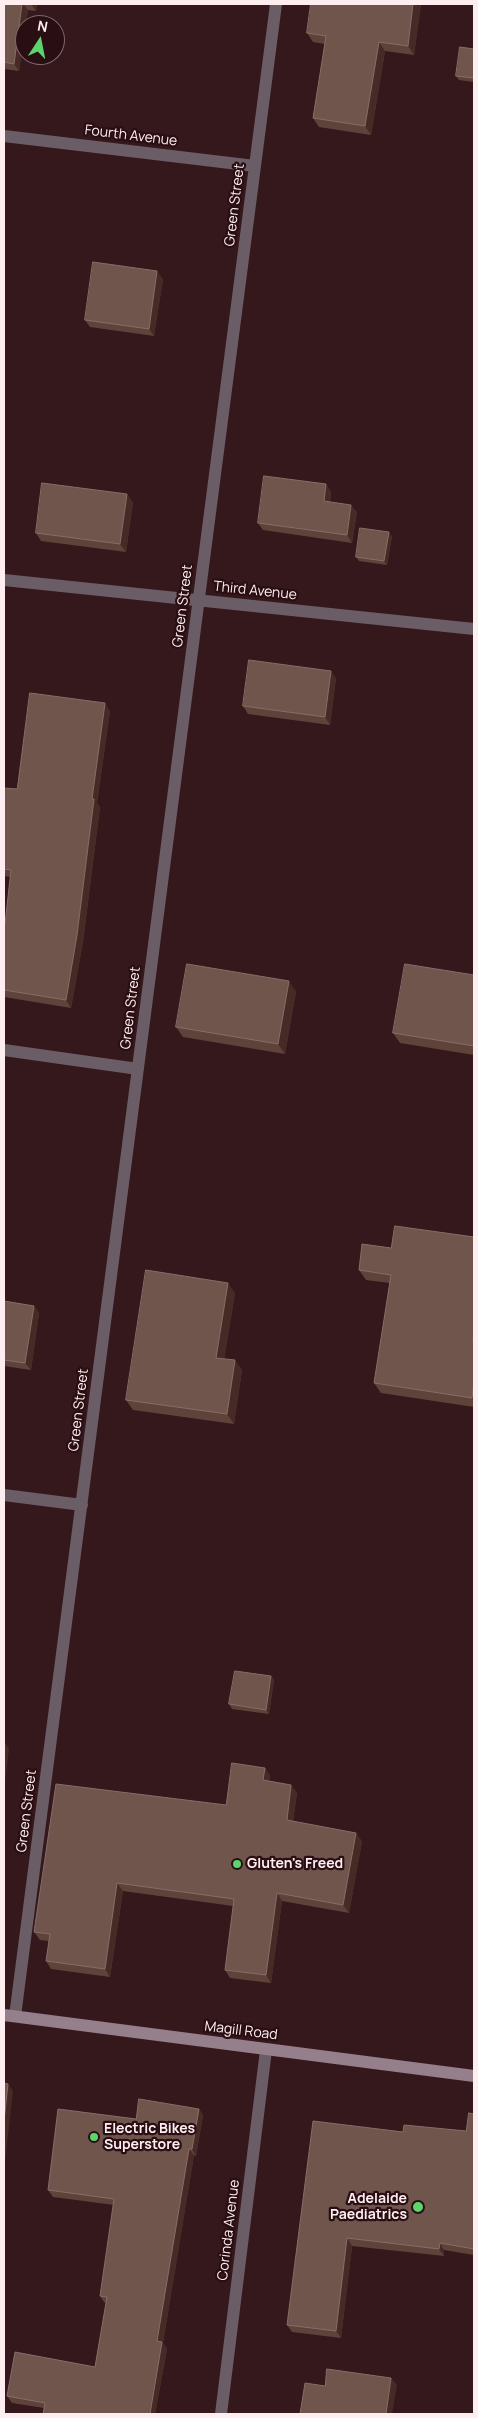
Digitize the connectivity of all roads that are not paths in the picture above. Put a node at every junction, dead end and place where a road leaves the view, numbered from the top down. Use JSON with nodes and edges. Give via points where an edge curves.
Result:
{"nodes":[{"id":1,"x":276,"y":4,"type":"edge"},
{"id":2,"x":4,"y":136,"type":"edge"},
{"id":3,"x":255,"y":166,"type":"junction"},
{"id":4,"x":4,"y":580,"type":"edge"},
{"id":5,"x":198,"y":601,"type":"junction"},
{"id":6,"x":474,"y":630,"type":"edge"},
{"id":7,"x":4,"y":1050,"type":"edge"},
{"id":8,"x":138,"y":1069,"type":"junction"},
{"id":9,"x":4,"y":1495,"type":"edge"},
{"id":10,"x":82,"y":1506,"type":"junction"},
{"id":11,"x":10,"y":2016,"type":"edge"},
{"id":12,"x":266,"y":2050,"type":"junction"},
{"id":13,"x":474,"y":2076,"type":"edge"},
{"id":14,"x":221,"y":2414,"type":"edge"}],
"edges":[{"from":1,"to":3,"type":"street","name":"Green Street"},
{"from":2,"to":3,"type":"street","name":"Fourth Avenue"},
{"from":3,"to":5,"type":"street","name":"Green Street"},
{"from":4,"to":5,"type":"street","name":"Third Avenue"},
{"from":5,"to":6,"type":"street","name":"Third Avenue"},
{"from":5,"to":8,"type":"street","name":"Green Street"},
{"from":7,"to":8,"type":"street"},
{"from":8,"to":10,"type":"street","name":"Green Street"},
{"from":9,"to":10,"type":"street"},
{"from":10,"to":11,"type":"street","name":"Green Street"},
{"from":11,"to":12,"type":"main road","name":"Magill Road"},
{"from":12,"to":13,"type":"main road","name":"Magill Road"},
{"from":12,"to":14,"type":"street","name":"Corinda Avenue"}]}
